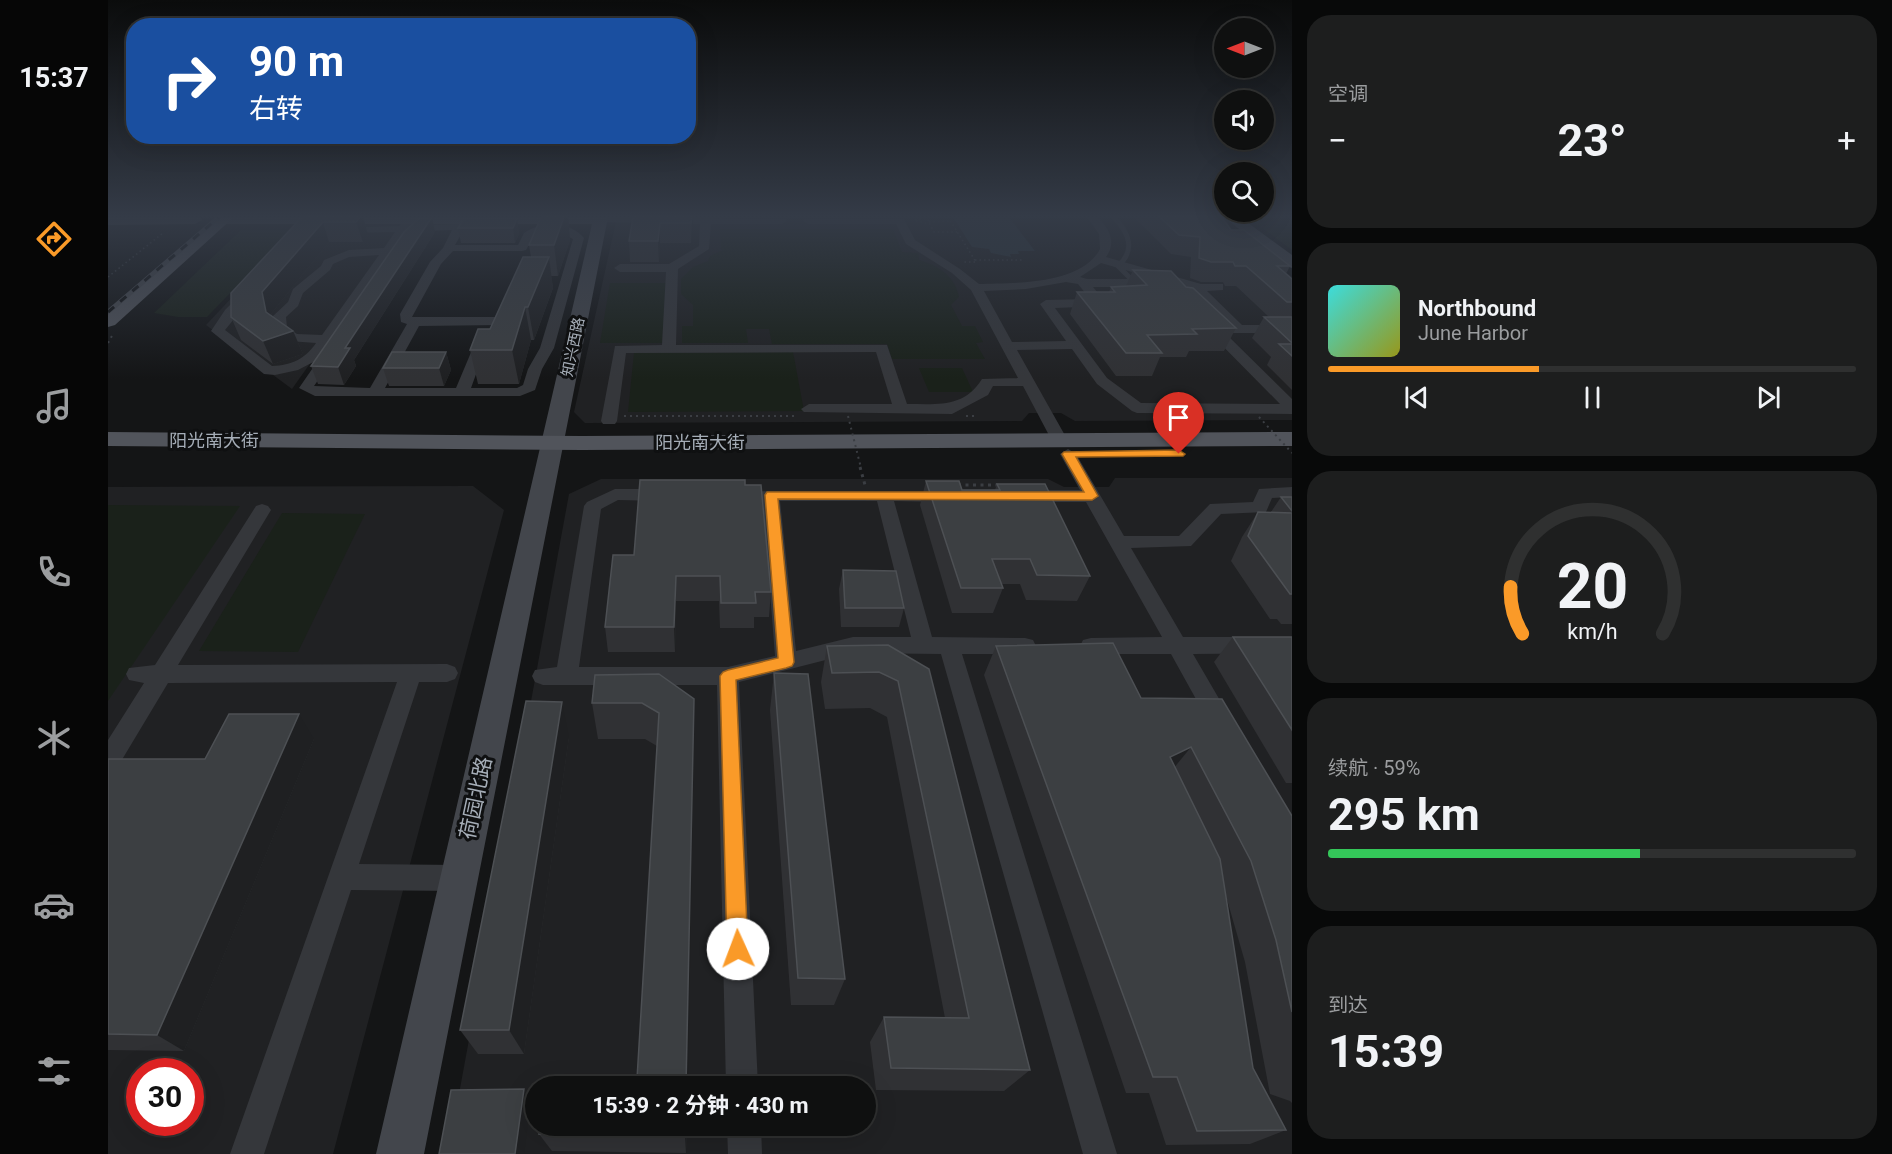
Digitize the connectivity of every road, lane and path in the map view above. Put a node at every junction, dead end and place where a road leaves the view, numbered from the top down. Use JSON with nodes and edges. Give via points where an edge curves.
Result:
{"nodes":[{"id":1,"x":165,"y":271,"type":"edge"},
{"id":2,"x":323,"y":271,"type":"edge"},
{"id":3,"x":373,"y":271,"type":"edge"},
{"id":4,"x":384,"y":271,"type":"edge"},
{"id":5,"x":431,"y":271,"type":"edge"},
{"id":6,"x":570,"y":271,"type":"edge"},
{"id":7,"x":590,"y":271,"type":"edge"},
{"id":8,"x":672,"y":271,"type":"edge"},
{"id":9,"x":955,"y":271,"type":"edge"},
{"id":10,"x":1081,"y":271,"type":"edge"},
{"id":11,"x":1123,"y":271,"type":"edge"},
{"id":12,"x":1141,"y":271,"type":"edge"},
{"id":13,"x":1064,"y":278,"type":"junction"},
{"id":14,"x":260,"y":280,"type":"edge"},
{"id":15,"x":1083,"y":283,"type":"junction"},
{"id":16,"x":515,"y":287,"type":"edge"},
{"id":17,"x":1219,"y":287,"type":"dead end"},
{"id":18,"x":976,"y":288,"type":"junction"},
{"id":19,"x":1158,"y":288,"type":"edge"},
{"id":20,"x":1201,"y":288,"type":"junction"},
{"id":21,"x":1175,"y":296,"type":"edge"},
{"id":22,"x":1214,"y":304,"type":"junction"},
{"id":23,"x":108,"y":321,"type":"edge"},
{"id":24,"x":500,"y":321,"type":"junction"},
{"id":25,"x":415,"y":322,"type":"junction"},
{"id":26,"x":1214,"y":329,"type":"junction"},
{"id":27,"x":1239,"y":329,"type":"junction"},
{"id":28,"x":1292,"y":329,"type":"edge"},
{"id":29,"x":326,"y":339,"type":"junction"},
{"id":30,"x":1077,"y":345,"type":"junction"},
{"id":31,"x":1008,"y":346,"type":"junction"},
{"id":32,"x":669,"y":349,"type":"junction"},
{"id":33,"x":1028,"y":382,"type":"junction"},
{"id":34,"x":375,"y":392,"type":"junction"},
{"id":35,"x":462,"y":392,"type":"junction"},
{"id":36,"x":901,"y":409,"type":"junction"},
{"id":37,"x":1292,"y":409,"type":"edge"},
{"id":38,"x":805,"y":413,"type":"joint"},
{"id":39,"x":966,"y":416,"type":"dead end"},
{"id":40,"x":978,"y":416,"type":"dead end"},
{"id":41,"x":848,"y":417,"type":"dead end"},
{"id":42,"x":1259,"y":417,"type":"dead end"},
{"id":43,"x":609,"y":419,"type":"joint"},
{"id":44,"x":1292,"y":439,"type":"edge"},
{"id":45,"x":108,"y":440,"type":"edge"},
{"id":46,"x":1064,"y":447,"type":"junction"},
{"id":47,"x":552,"y":449,"type":"junction"},
{"id":48,"x":1292,"y":453,"type":"edge"},
{"id":49,"x":108,"y":455,"type":"edge"},
{"id":50,"x":865,"y":485,"type":"dead end"},
{"id":51,"x":1292,"y":492,"type":"edge"},
{"id":52,"x":682,"y":495,"type":"edge"},
{"id":53,"x":715,"y":495,"type":"edge"},
{"id":54,"x":771,"y":495,"type":"junction"},
{"id":55,"x":884,"y":496,"type":"junction"},
{"id":56,"x":965,"y":496,"type":"edge"},
{"id":57,"x":1011,"y":496,"type":"edge"},
{"id":58,"x":1092,"y":496,"type":"junction"},
{"id":59,"x":262,"y":510,"type":"dead end"},
{"id":60,"x":1118,"y":542,"type":"junction"},
{"id":61,"x":1292,"y":645,"type":"edge"},
{"id":62,"x":936,"y":646,"type":"junction"},
{"id":63,"x":1040,"y":646,"type":"edge"},
{"id":64,"x":1074,"y":646,"type":"edge"},
{"id":65,"x":1177,"y":646,"type":"junction"},
{"id":66,"x":786,"y":662,"type":"junction"},
{"id":67,"x":411,"y":673,"type":"junction"},
{"id":68,"x":447,"y":673,"type":"dead end"},
{"id":69,"x":148,"y":674,"type":"junction"},
{"id":70,"x":543,"y":676,"type":"dead end"},
{"id":71,"x":567,"y":676,"type":"junction"},
{"id":72,"x":728,"y":676,"type":"junction"},
{"id":73,"x":1229,"y":736,"type":"edge"},
{"id":74,"x":108,"y":761,"type":"edge"},
{"id":75,"x":341,"y":877,"type":"junction"},
{"id":76,"x":459,"y":878,"type":"junction"},
{"id":77,"x":742,"y":1076,"type":"edge"},
{"id":78,"x":744,"y":1136,"type":"edge"},
{"id":79,"x":247,"y":1154,"type":"edge"},
{"id":80,"x":400,"y":1154,"type":"edge"},
{"id":81,"x":744,"y":1154,"type":"edge"},
{"id":82,"x":1100,"y":1154,"type":"edge"}],
"edges":[{"from":1,"to":23,"type":"main road"},
{"from":2,"to":29,"type":"street","via":[[297,292],[294,303],[279,316],[281,329],[294,338]]},
{"from":3,"to":29,"type":"street"},
{"from":4,"to":34,"type":"street","via":[[306,388],[315,392]]},
{"from":5,"to":25,"type":"street","via":[[406,314],[406,319]]},
{"from":6,"to":35,"type":"street","via":[[547,348],[530,387],[520,392]]},
{"from":7,"to":47,"type":"street","name":"知兴西路"},
{"from":8,"to":32,"type":"street"},
{"from":9,"to":18,"type":"street"},
{"from":10,"to":13,"type":"street"},
{"from":11,"to":19,"type":"lane","bridge":true,"via":[[1133,281]]},
{"from":12,"to":20,"type":"street"},
{"from":13,"to":15,"type":"street"},
{"from":13,"to":18,"type":"street","via":[[1024,286]]},
{"from":14,"to":29,"type":"street","via":[[218,331],[269,371],[308,362]]},
{"from":15,"to":21,"type":"street","via":[[1162,283]]},
{"from":15,"to":30,"type":"street","via":[[1100,303],[1046,304]]},
{"from":16,"to":24,"type":"street"},
{"from":17,"to":20,"type":"street"},
{"from":18,"to":31,"type":"street"},
{"from":20,"to":22,"type":"street"},
{"from":22,"to":26,"type":"street","via":[[1194,308]]},
{"from":22,"to":27,"type":"street"},
{"from":24,"to":25,"type":"street"},
{"from":24,"to":35,"type":"street","via":[[492,343],[477,353]]},
{"from":25,"to":34,"type":"street"},
{"from":26,"to":27,"type":"street"},
{"from":26,"to":37,"type":"street"},
{"from":27,"to":28,"type":"street"},
{"from":30,"to":31,"type":"street"},
{"from":30,"to":37,"type":"street","via":[[1102,381],[1137,408]]},
{"from":31,"to":33,"type":"street"},
{"from":32,"to":36,"type":"street","via":[[882,348]]},
{"from":32,"to":43,"type":"street","via":[[620,349]]},
{"from":33,"to":36,"type":"street","via":[[987,382],[983,392],[952,409]]},
{"from":33,"to":46,"type":"street"},
{"from":34,"to":35,"type":"street"},
{"from":36,"to":38,"type":"street"},
{"from":38,"to":43,"type":"path"},
{"from":39,"to":40,"type":"path"},
{"from":41,"to":50,"type":"path","bridge":true},
{"from":42,"to":48,"type":"path","bridge":true},
{"from":44,"to":46,"type":"main road","name":"阳光南大街"},
{"from":45,"to":47,"type":"main road","name":"阳光南大街"},
{"from":46,"to":47,"type":"main road","name":"阳光南大街"},
{"from":46,"to":48,"type":"main road","name":"阳光南大街"},
{"from":46,"to":58,"type":"street"},
{"from":47,"to":49,"type":"main road","name":"阳光南大街"},
{"from":47,"to":76,"type":"street","name":"荷园北路"},
{"from":51,"to":60,"type":"street","via":[[1265,493],[1260,508],[1216,508],[1184,542]]},
{"from":52,"to":71,"type":"street","via":[[615,494],[593,506]]},
{"from":53,"to":54,"type":"street"},
{"from":54,"to":55,"type":"street"},
{"from":54,"to":66,"type":"street"},
{"from":55,"to":56,"type":"street"},
{"from":55,"to":62,"type":"street"},
{"from":57,"to":58,"type":"street"},
{"from":58,"to":60,"type":"street"},
{"from":59,"to":69,"type":"street"},
{"from":60,"to":65,"type":"street"},
{"from":61,"to":65,"type":"street"},
{"from":62,"to":63,"type":"street"},
{"from":62,"to":66,"type":"street","via":[[853,645]]},
{"from":62,"to":82,"type":"street"},
{"from":64,"to":65,"type":"street"},
{"from":65,"to":73,"type":"street"},
{"from":66,"to":72,"type":"street"},
{"from":67,"to":68,"type":"street"},
{"from":67,"to":69,"type":"street"},
{"from":67,"to":75,"type":"street"},
{"from":69,"to":74,"type":"street"},
{"from":70,"to":71,"type":"street"},
{"from":71,"to":72,"type":"street"},
{"from":72,"to":77,"type":"street"},
{"from":75,"to":76,"type":"street"},
{"from":75,"to":79,"type":"street"},
{"from":76,"to":80,"type":"street","name":"荷园北路"},
{"from":78,"to":81,"type":"street"}]}
